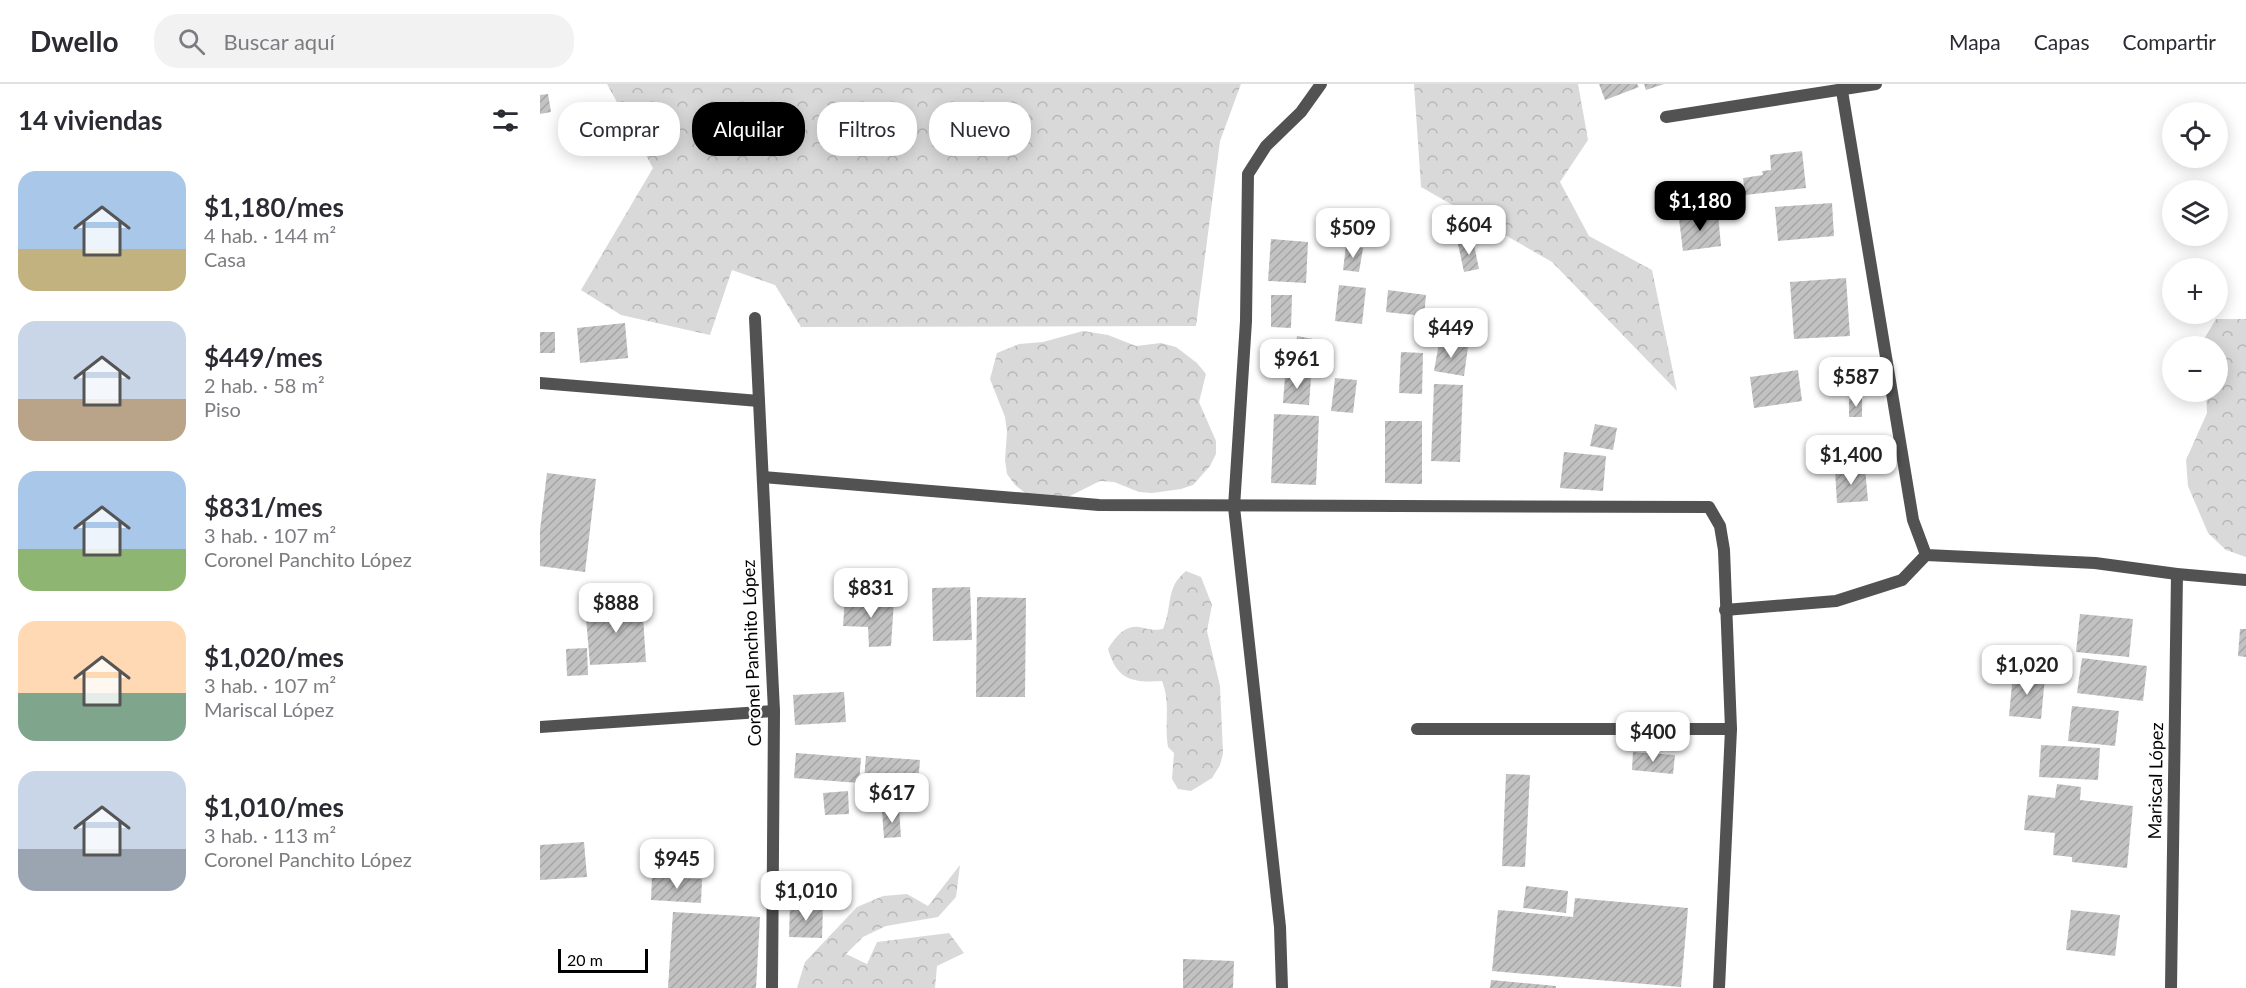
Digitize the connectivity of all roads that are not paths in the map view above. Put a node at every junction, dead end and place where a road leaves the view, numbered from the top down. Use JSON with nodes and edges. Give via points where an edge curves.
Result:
{"nodes":[{"id":1,"x":1321,"y":84,"type":"edge"},
{"id":2,"x":1876,"y":84,"type":"edge"},
{"id":3,"x":1842,"y":91,"type":"junction"},
{"id":4,"x":1666,"y":117,"type":"dead end"},
{"id":5,"x":755,"y":318,"type":"dead end"},
{"id":6,"x":540,"y":382,"type":"edge"},
{"id":7,"x":759,"y":401,"type":"junction"},
{"id":8,"x":763,"y":477,"type":"junction"},
{"id":9,"x":1234,"y":507,"type":"junction"},
{"id":10,"x":1926,"y":555,"type":"junction"},
{"id":11,"x":2177,"y":574,"type":"junction"},
{"id":12,"x":2246,"y":580,"type":"edge"},
{"id":13,"x":1725,"y":610,"type":"junction"},
{"id":14,"x":774,"y":711,"type":"junction"},
{"id":15,"x":540,"y":727,"type":"edge"},
{"id":16,"x":1417,"y":729,"type":"dead end"},
{"id":17,"x":1731,"y":729,"type":"junction"},
{"id":18,"x":772,"y":988,"type":"edge"},
{"id":19,"x":1282,"y":988,"type":"edge"},
{"id":20,"x":1719,"y":988,"type":"edge"},
{"id":21,"x":2171,"y":988,"type":"edge"}],
"edges":[{"from":1,"to":9,"type":"street","via":[[1301,112],[1266,146],[1248,174],[1246,321]]},
{"from":2,"to":3,"type":"street"},
{"from":3,"to":4,"type":"street"},
{"from":3,"to":10,"type":"street","via":[[1913,520]]},
{"from":5,"to":7,"type":"street","name":"Coronel Panchito López"},
{"from":6,"to":7,"type":"street"},
{"from":7,"to":8,"type":"street","name":"Coronel Panchito López"},
{"from":8,"to":9,"type":"street","via":[[1099,505]]},
{"from":8,"to":14,"type":"street","name":"Coronel Panchito López"},
{"from":9,"to":13,"type":"street","via":[[1709,507],[1720,526],[1724,550]]},
{"from":9,"to":19,"type":"street","via":[[1280,927]]},
{"from":10,"to":11,"type":"street","via":[[2095,563]]},
{"from":10,"to":13,"type":"street","via":[[1902,580],[1836,600]]},
{"from":11,"to":12,"type":"street"},
{"from":11,"to":21,"type":"street","name":"Mariscal López"},
{"from":13,"to":17,"type":"street"},
{"from":14,"to":15,"type":"street"},
{"from":14,"to":18,"type":"street","name":"Coronel Panchito López"},
{"from":16,"to":17,"type":"street"},
{"from":17,"to":20,"type":"street"}]}
